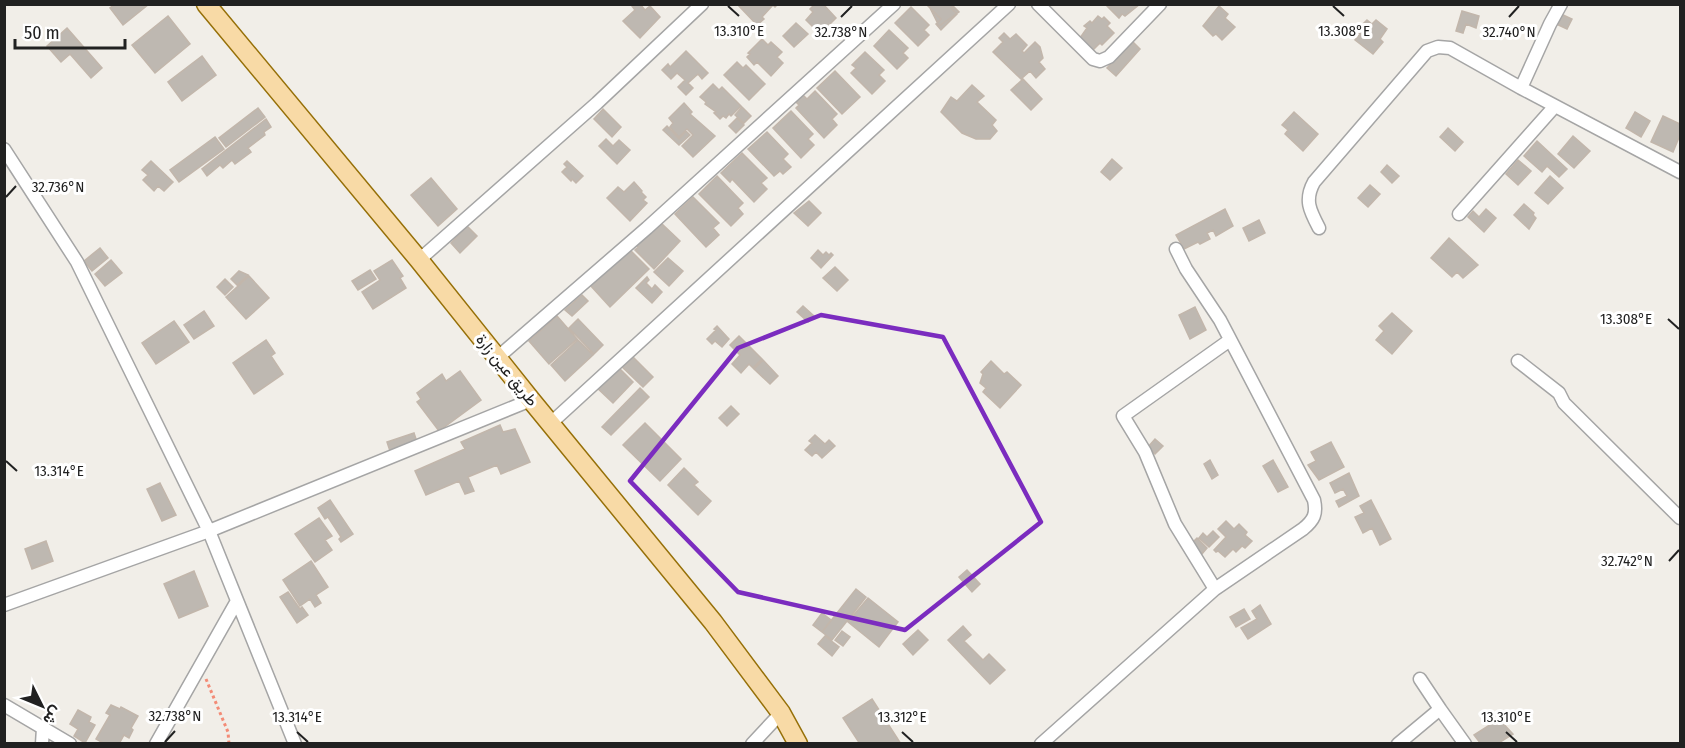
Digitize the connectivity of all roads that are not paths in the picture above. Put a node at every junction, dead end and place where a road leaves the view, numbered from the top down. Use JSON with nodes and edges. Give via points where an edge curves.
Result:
{"nodes":[{"id":1,"x":207,"y":4,"type":"edge"},
{"id":2,"x":702,"y":4,"type":"edge"},
{"id":3,"x":894,"y":4,"type":"edge"},
{"id":4,"x":1009,"y":4,"type":"edge"},
{"id":5,"x":1038,"y":4,"type":"edge"},
{"id":6,"x":1160,"y":4,"type":"edge"},
{"id":7,"x":1561,"y":4,"type":"edge"},
{"id":8,"x":1521,"y":88,"type":"junction"},
{"id":9,"x":1555,"y":106,"type":"junction"},
{"id":10,"x":4,"y":149,"type":"edge"},
{"id":11,"x":1680,"y":172,"type":"edge"},
{"id":12,"x":1459,"y":214,"type":"dead end"},
{"id":13,"x":1319,"y":228,"type":"dead end"},
{"id":14,"x":1176,"y":249,"type":"dead end"},
{"id":15,"x":419,"y":260,"type":"junction"},
{"id":16,"x":1230,"y":340,"type":"junction"},
{"id":17,"x":497,"y":358,"type":"junction"},
{"id":18,"x":1518,"y":361,"type":"dead end"},
{"id":19,"x":531,"y":400,"type":"junction"},
{"id":20,"x":551,"y":423,"type":"junction"},
{"id":21,"x":1680,"y":518,"type":"edge"},
{"id":22,"x":209,"y":531,"type":"junction"},
{"id":23,"x":1215,"y":589,"type":"junction"},
{"id":24,"x":237,"y":602,"type":"junction"},
{"id":25,"x":4,"y":605,"type":"edge"},
{"id":26,"x":1420,"y":680,"type":"dead end"},
{"id":27,"x":4,"y":705,"type":"edge"},
{"id":28,"x":1440,"y":709,"type":"junction"},
{"id":29,"x":781,"y":713,"type":"junction"},
{"id":30,"x":43,"y":728,"type":"junction"},
{"id":31,"x":42,"y":744,"type":"edge"},
{"id":32,"x":70,"y":744,"type":"edge"},
{"id":33,"x":156,"y":744,"type":"edge"},
{"id":34,"x":295,"y":744,"type":"edge"},
{"id":35,"x":752,"y":744,"type":"edge"},
{"id":36,"x":798,"y":744,"type":"edge"},
{"id":37,"x":1041,"y":744,"type":"edge"},
{"id":38,"x":1398,"y":744,"type":"edge"},
{"id":39,"x":1465,"y":744,"type":"edge"}],
"edges":[{"from":1,"to":15,"type":"main road","name":"طريق عين زارة"},
{"from":2,"to":15,"type":"street"},
{"from":3,"to":17,"type":"street"},
{"from":4,"to":20,"type":"street"},
{"from":5,"to":6,"type":"street","via":[[1100,62]]},
{"from":7,"to":8,"type":"street"},
{"from":8,"to":9,"type":"street"},
{"from":8,"to":13,"type":"street","via":[[1450,48],[1427,51],[1314,182],[1307,198]]},
{"from":9,"to":11,"type":"street"},
{"from":9,"to":12,"type":"street"},
{"from":10,"to":22,"type":"street","via":[[76,262]]},
{"from":14,"to":16,"type":"street"},
{"from":15,"to":17,"type":"main road","name":"طريق عين زارة"},
{"from":16,"to":23,"type":"street","via":[[1314,500],[1316,511],[1313,521],[1303,529]]},
{"from":16,"to":23,"type":"street","via":[[1124,416],[1175,524]]},
{"from":17,"to":19,"type":"main road","name":"طريق عين زارة"},
{"from":18,"to":21,"type":"street","via":[[1559,393],[1564,403]]},
{"from":19,"to":20,"type":"main road","name":"طريق عين زارة"},
{"from":19,"to":22,"type":"street"},
{"from":20,"to":29,"type":"main road","name":"طريق عين زارة","via":[[713,622]]},
{"from":22,"to":24,"type":"street"},
{"from":22,"to":25,"type":"street"},
{"from":23,"to":37,"type":"street"},
{"from":24,"to":33,"type":"street"},
{"from":24,"to":34,"type":"street"},
{"from":26,"to":28,"type":"street"},
{"from":27,"to":30,"type":"street"},
{"from":28,"to":38,"type":"street"},
{"from":28,"to":39,"type":"street"},
{"from":29,"to":35,"type":"street"},
{"from":29,"to":36,"type":"main road","name":"طريق عين زارة"},
{"from":30,"to":31,"type":"street"},
{"from":30,"to":32,"type":"street"}]}
